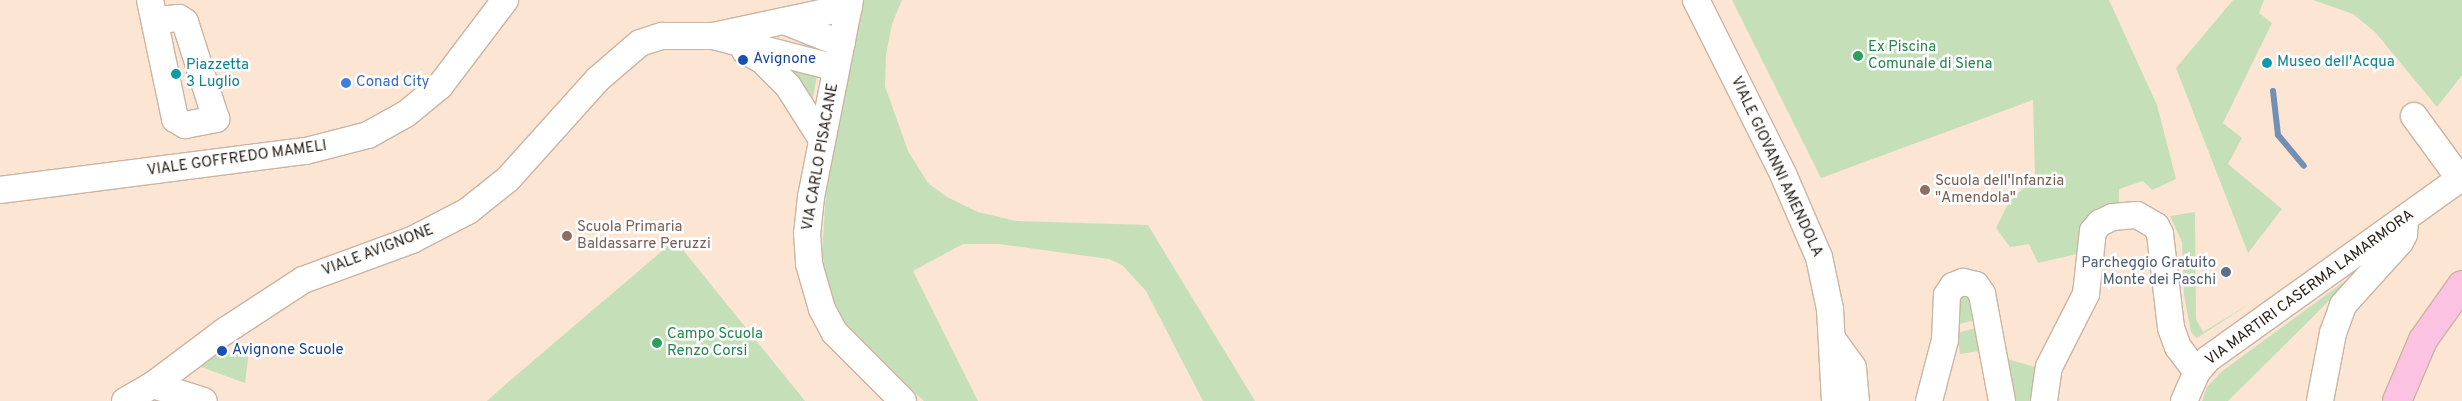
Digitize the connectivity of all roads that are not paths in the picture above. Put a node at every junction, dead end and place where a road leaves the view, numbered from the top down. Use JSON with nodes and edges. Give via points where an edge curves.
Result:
{"nodes":[{"id":1,"x":505,"y":0,"type":"edge"},
{"id":2,"x":1696,"y":0,"type":"edge"},
{"id":3,"x":850,"y":4,"type":"edge"},
{"id":4,"x":784,"y":21,"type":"junction"},
{"id":5,"x":713,"y":36,"type":"junction"},
{"id":6,"x":839,"y":56,"type":"junction"},
{"id":7,"x":2414,"y":116,"type":"dead end"},
{"id":8,"x":821,"y":138,"type":"junction"},
{"id":9,"x":2461,"y":178,"type":"edge"},
{"id":10,"x":0,"y":190,"type":"edge"},
{"id":11,"x":2405,"y":218,"type":"junction"},
{"id":12,"x":2462,"y":285,"type":"edge"},
{"id":13,"x":2462,"y":312,"type":"edge"},
{"id":14,"x":1833,"y":340,"type":"junction"},
{"id":15,"x":153,"y":385,"type":"junction"},
{"id":16,"x":2184,"y":391,"type":"edge"},
{"id":17,"x":125,"y":401,"type":"edge"},
{"id":18,"x":204,"y":401,"type":"edge"},
{"id":19,"x":903,"y":401,"type":"edge"},
{"id":20,"x":1835,"y":401,"type":"edge"},
{"id":21,"x":1856,"y":401,"type":"edge"},
{"id":22,"x":1929,"y":401,"type":"edge"},
{"id":23,"x":2002,"y":401,"type":"edge"},
{"id":24,"x":2044,"y":401,"type":"edge"},
{"id":25,"x":2320,"y":401,"type":"edge"},
{"id":26,"x":2397,"y":401,"type":"edge"},
{"id":27,"x":2414,"y":401,"type":"edge"}],
"edges":[{"from":1,"to":10,"type":"street","name":"VIALE GOFFREDO MAMELI","via":[[440,86],[406,114],[368,135],[306,151]]},
{"from":2,"to":14,"type":"street","name":"VIALE GIOVANNI AMENDOLA","via":[[1813,241],[1824,273]]},
{"from":3,"to":4,"type":"street","name":"VIALE AVIGNONE"},
{"from":3,"to":6,"type":"street","name":"VIA CARLO PISACANE"},
{"from":4,"to":5,"type":"street","name":"VIALE AVIGNONE"},
{"from":4,"to":6,"type":"street"},
{"from":5,"to":6,"type":"street","name":"VIALE AVIGNONE"},
{"from":5,"to":8,"type":"street","name":"VIALE AVIGNONE","via":[[756,56],[775,71]]},
{"from":5,"to":15,"type":"street","name":"VIALE AVIGNONE","via":[[674,35],[649,39],[627,51],[520,168],[468,211],[412,240],[303,280],[225,331]]},
{"from":6,"to":8,"type":"street","name":"VIA CARLO PISACANE"},
{"from":7,"to":9,"type":"street"},
{"from":8,"to":19,"type":"street","name":"VIA CARLO PISACANE","via":[[808,225],[814,287],[835,333]]},
{"from":9,"to":11,"type":"street","name":"VIA MARTIRI CASERMA LAMARMORA"},
{"from":11,"to":16,"type":"street","name":"VIA MARTIRI CASERMA LAMARMORA","via":[[2208,360]]},
{"from":11,"to":25,"type":"street","via":[[2400,242],[2343,305],[2333,333]]},
{"from":12,"to":26,"type":"main road","via":[[2423,340]]},
{"from":13,"to":27,"type":"main road","via":[[2434,356]]},
{"from":14,"to":20,"type":"street"},
{"from":14,"to":21,"type":"street","via":[[1853,368]]},
{"from":15,"to":17,"type":"street","name":"VIALE AVIGNONE"},
{"from":15,"to":18,"type":"street"},
{"from":16,"to":24,"type":"street","name":"VIA MARTIRI CASERMA LAMARMORA","via":[[2178,347],[2170,328],[2160,234],[2156,226],[2136,215],[2113,217],[2100,223],[2093,231],[2086,294],[2049,367]]},
{"from":22,"to":23,"type":"street","via":[[1946,340],[1947,295],[1953,286],[1963,282],[1976,285],[1982,294]]}]}
